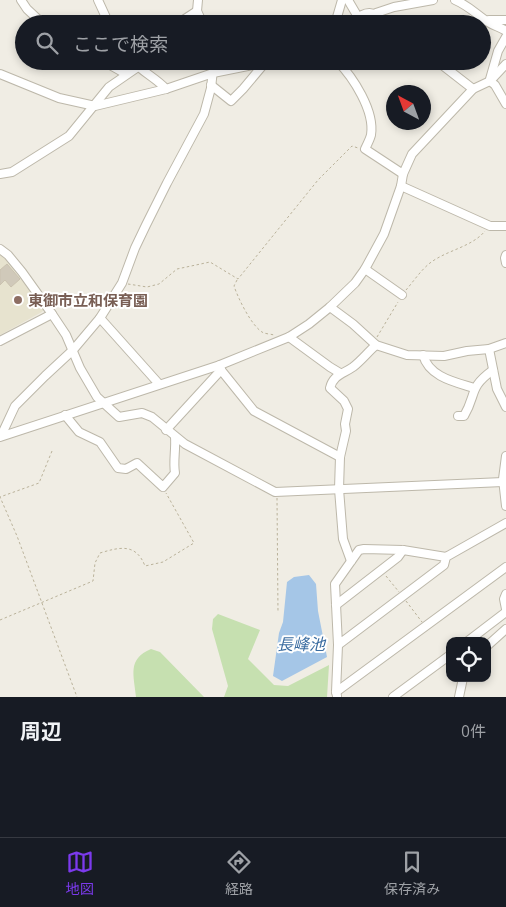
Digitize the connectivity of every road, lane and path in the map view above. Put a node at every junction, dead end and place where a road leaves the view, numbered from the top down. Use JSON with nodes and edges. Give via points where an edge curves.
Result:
{"nodes":[{"id":1,"x":21,"y":0,"type":"edge"},
{"id":2,"x":98,"y":0,"type":"edge"},
{"id":3,"x":198,"y":0,"type":"edge"},
{"id":4,"x":342,"y":0,"type":"edge"},
{"id":5,"x":348,"y":0,"type":"edge"},
{"id":6,"x":433,"y":0,"type":"edge"},
{"id":7,"x":455,"y":0,"type":"edge"},
{"id":8,"x":197,"y":12,"type":"junction"},
{"id":9,"x":376,"y":13,"type":"junction"},
{"id":10,"x":33,"y":15,"type":"edge"},
{"id":11,"x":106,"y":15,"type":"edge"},
{"id":12,"x":192,"y":15,"type":"edge"},
{"id":13,"x":198,"y":15,"type":"edge"},
{"id":14,"x":338,"y":15,"type":"edge"},
{"id":15,"x":357,"y":15,"type":"edge"},
{"id":16,"x":362,"y":15,"type":"edge"},
{"id":17,"x":378,"y":15,"type":"edge"},
{"id":18,"x":480,"y":15,"type":"edge"},
{"id":19,"x":491,"y":19,"type":"edge"},
{"id":20,"x":506,"y":20,"type":"edge"},
{"id":21,"x":491,"y":23,"type":"edge"},
{"id":22,"x":506,"y":32,"type":"edge"},
{"id":23,"x":506,"y":37,"type":"edge"},
{"id":24,"x":506,"y":64,"type":"edge"},
{"id":25,"x":119,"y":70,"type":"edge"},
{"id":26,"x":130,"y":70,"type":"edge"},
{"id":27,"x":146,"y":70,"type":"edge"},
{"id":28,"x":213,"y":70,"type":"edge"},
{"id":29,"x":230,"y":70,"type":"edge"},
{"id":30,"x":259,"y":70,"type":"edge"},
{"id":31,"x":344,"y":70,"type":"edge"},
{"id":32,"x":449,"y":70,"type":"edge"},
{"id":33,"x":213,"y":73,"type":"junction"},
{"id":34,"x":0,"y":74,"type":"edge"},
{"id":35,"x":126,"y":74,"type":"junction"},
{"id":36,"x":490,"y":81,"type":"junction"},
{"id":37,"x":211,"y":85,"type":"junction"},
{"id":38,"x":166,"y":89,"type":"junction"},
{"id":39,"x":473,"y":89,"type":"junction"},
{"id":40,"x":506,"y":104,"type":"edge"},
{"id":41,"x":95,"y":106,"type":"junction"},
{"id":42,"x":365,"y":149,"type":"junction"},
{"id":43,"x":0,"y":174,"type":"edge"},
{"id":44,"x":403,"y":174,"type":"junction"},
{"id":45,"x":401,"y":186,"type":"junction"},
{"id":46,"x":490,"y":226,"type":"junction"},
{"id":47,"x":506,"y":226,"type":"edge"},
{"id":48,"x":0,"y":249,"type":"edge"},
{"id":49,"x":506,"y":255,"type":"edge"},
{"id":50,"x":506,"y":264,"type":"edge"},
{"id":51,"x":365,"y":269,"type":"junction"},
{"id":52,"x":238,"y":279,"type":"junction"},
{"id":53,"x":122,"y":283,"type":"junction"},
{"id":54,"x":402,"y":295,"type":"junction"},
{"id":55,"x":330,"y":307,"type":"junction"},
{"id":56,"x":52,"y":314,"type":"junction"},
{"id":57,"x":100,"y":318,"type":"junction"},
{"id":58,"x":286,"y":338,"type":"junction"},
{"id":59,"x":0,"y":341,"type":"edge"},
{"id":60,"x":506,"y":344,"type":"edge"},
{"id":61,"x":376,"y":345,"type":"junction"},
{"id":62,"x":489,"y":349,"type":"junction"},
{"id":63,"x":73,"y":350,"type":"junction"},
{"id":64,"x":423,"y":355,"type":"junction"},
{"id":65,"x":220,"y":367,"type":"junction"},
{"id":66,"x":493,"y":370,"type":"junction"},
{"id":67,"x":340,"y":373,"type":"junction"},
{"id":68,"x":159,"y":384,"type":"junction"},
{"id":69,"x":474,"y":388,"type":"junction"},
{"id":70,"x":102,"y":403,"type":"junction"},
{"id":71,"x":506,"y":407,"type":"edge"},
{"id":72,"x":12,"y":414,"type":"junction"},
{"id":73,"x":65,"y":415,"type":"junction"},
{"id":74,"x":458,"y":416,"type":"dead end"},
{"id":75,"x":0,"y":420,"type":"edge"},
{"id":76,"x":166,"y":430,"type":"junction"},
{"id":77,"x":0,"y":437,"type":"edge"},
{"id":78,"x":175,"y":437,"type":"junction"},
{"id":79,"x":52,"y":451,"type":"dead end"},
{"id":80,"x":506,"y":456,"type":"edge"},
{"id":81,"x":340,"y":457,"type":"junction"},
{"id":82,"x":503,"y":482,"type":"junction"},
{"id":83,"x":162,"y":487,"type":"junction"},
{"id":84,"x":339,"y":489,"type":"junction"},
{"id":85,"x":277,"y":492,"type":"junction"},
{"id":86,"x":506,"y":506,"type":"edge"},
{"id":87,"x":506,"y":523,"type":"edge"},
{"id":88,"x":403,"y":550,"type":"junction"},
{"id":89,"x":446,"y":557,"type":"junction"},
{"id":90,"x":351,"y":561,"type":"junction"},
{"id":91,"x":506,"y":567,"type":"edge"},
{"id":92,"x":382,"y":570,"type":"junction"},
{"id":93,"x":506,"y":594,"type":"edge"},
{"id":94,"x":402,"y":597,"type":"junction"},
{"id":95,"x":41,"y":603,"type":"junction"},
{"id":96,"x":336,"y":605,"type":"junction"},
{"id":97,"x":506,"y":610,"type":"edge"},
{"id":98,"x":278,"y":613,"type":"dead end"},
{"id":99,"x":0,"y":620,"type":"edge"},
{"id":100,"x":425,"y":626,"type":"junction"},
{"id":101,"x":506,"y":629,"type":"edge"},
{"id":102,"x":473,"y":637,"type":"edge"},
{"id":103,"x":491,"y":642,"type":"edge"},
{"id":104,"x":338,"y":646,"type":"junction"},
{"id":105,"x":446,"y":657,"type":"edge"},
{"id":106,"x":462,"y":682,"type":"edge"},
{"id":107,"x":337,"y":695,"type":"edge"},
{"id":108,"x":78,"y":697,"type":"edge"},
{"id":109,"x":393,"y":697,"type":"edge"},
{"id":110,"x":459,"y":697,"type":"edge"}],
"edges":[{"from":1,"to":10,"type":"street"},
{"from":2,"to":11,"type":"street"},
{"from":3,"to":8,"type":"street"},
{"from":4,"to":14,"type":"street"},
{"from":5,"to":15,"type":"street"},
{"from":6,"to":9,"type":"street","via":[[394,6]]},
{"from":7,"to":18,"type":"street"},
{"from":8,"to":12,"type":"street"},
{"from":8,"to":13,"type":"street"},
{"from":9,"to":16,"type":"street"},
{"from":9,"to":17,"type":"street"},
{"from":19,"to":20,"type":"street"},
{"from":21,"to":22,"type":"street"},
{"from":23,"to":36,"type":"street","via":[[498,51]]},
{"from":24,"to":36,"type":"street"},
{"from":25,"to":35,"type":"street"},
{"from":26,"to":35,"type":"street"},
{"from":27,"to":38,"type":"street"},
{"from":28,"to":33,"type":"street"},
{"from":29,"to":33,"type":"street"},
{"from":30,"to":37,"type":"street","via":[[231,100]]},
{"from":31,"to":42,"type":"street","via":[[357,86],[370,120],[371,134]]},
{"from":32,"to":39,"type":"street"},
{"from":33,"to":37,"type":"street"},
{"from":33,"to":38,"type":"street"},
{"from":34,"to":41,"type":"street","via":[[59,98]]},
{"from":35,"to":41,"type":"street","via":[[109,87]]},
{"from":36,"to":39,"type":"street"},
{"from":36,"to":40,"type":"street"},
{"from":37,"to":53,"type":"street","via":[[204,114],[146,225]]},
{"from":38,"to":41,"type":"street"},
{"from":39,"to":44,"type":"street","via":[[412,154]]},
{"from":41,"to":43,"type":"street","via":[[69,136],[12,172]]},
{"from":42,"to":44,"type":"street"},
{"from":42,"to":52,"type":"path","via":[[352,146],[318,180]]},
{"from":44,"to":45,"type":"street"},
{"from":45,"to":46,"type":"street"},
{"from":45,"to":51,"type":"street","via":[[384,234]]},
{"from":46,"to":47,"type":"street"},
{"from":46,"to":54,"type":"path","via":[[481,236],[429,264]]},
{"from":48,"to":56,"type":"street","via":[[22,272]]},
{"from":49,"to":50,"type":"street"},
{"from":51,"to":54,"type":"street"},
{"from":51,"to":55,"type":"street"},
{"from":52,"to":53,"type":"path","via":[[210,262],[177,268],[159,284],[147,287]]},
{"from":52,"to":58,"type":"path","via":[[234,286],[237,295],[255,324],[262,332]]},
{"from":53,"to":57,"type":"street"},
{"from":54,"to":61,"type":"path","via":[[377,334]]},
{"from":55,"to":58,"type":"street"},
{"from":55,"to":61,"type":"street"},
{"from":56,"to":59,"type":"street"},
{"from":56,"to":63,"type":"street"},
{"from":57,"to":63,"type":"street"},
{"from":57,"to":68,"type":"street"},
{"from":58,"to":65,"type":"street"},
{"from":58,"to":67,"type":"street"},
{"from":60,"to":62,"type":"street"},
{"from":61,"to":64,"type":"street","via":[[407,355]]},
{"from":61,"to":67,"type":"street","via":[[353,367]]},
{"from":62,"to":64,"type":"street","via":[[444,356]]},
{"from":62,"to":66,"type":"street"},
{"from":63,"to":70,"type":"street","via":[[89,386]]},
{"from":63,"to":72,"type":"street","via":[[15,406]]},
{"from":64,"to":69,"type":"street","via":[[430,369],[456,383]]},
{"from":65,"to":68,"type":"street"},
{"from":65,"to":76,"type":"street"},
{"from":65,"to":81,"type":"street","via":[[254,412]]},
{"from":66,"to":69,"type":"street"},
{"from":66,"to":71,"type":"street","via":[[497,389]]},
{"from":67,"to":81,"type":"street","via":[[330,388],[348,409]]},
{"from":68,"to":70,"type":"street"},
{"from":69,"to":74,"type":"street","via":[[464,416]]},
{"from":70,"to":73,"type":"street"},
{"from":70,"to":76,"type":"street","via":[[119,417],[142,413],[152,417]]},
{"from":72,"to":75,"type":"street"},
{"from":72,"to":77,"type":"street"},
{"from":73,"to":77,"type":"street"},
{"from":73,"to":83,"type":"street","via":[[79,432],[100,442],[118,468],[126,469],[137,463]]},
{"from":76,"to":78,"type":"street"},
{"from":78,"to":83,"type":"street","via":[[175,473]]},
{"from":78,"to":85,"type":"street"},
{"from":79,"to":95,"type":"path","via":[[39,483],[0,497]]},
{"from":80,"to":82,"type":"street"},
{"from":81,"to":84,"type":"street"},
{"from":82,"to":84,"type":"street"},
{"from":82,"to":86,"type":"street"},
{"from":83,"to":95,"type":"path","via":[[194,543],[163,562],[145,566],[135,551],[116,548],[100,553],[93,581]]},
{"from":84,"to":85,"type":"street"},
{"from":84,"to":90,"type":"street","via":[[343,539]]},
{"from":85,"to":98,"type":"path"},
{"from":87,"to":89,"type":"street"},
{"from":88,"to":89,"type":"street"},
{"from":88,"to":90,"type":"street","via":[[358,550]]},
{"from":88,"to":92,"type":"street"},
{"from":89,"to":94,"type":"street","via":[[444,565]]},
{"from":90,"to":96,"type":"street","via":[[335,584]]},
{"from":91,"to":100,"type":"street"},
{"from":92,"to":94,"type":"path"},
{"from":92,"to":96,"type":"street"},
{"from":93,"to":97,"type":"street"},
{"from":94,"to":100,"type":"path"},
{"from":94,"to":104,"type":"street"},
{"from":95,"to":99,"type":"path"},
{"from":95,"to":108,"type":"path"},
{"from":96,"to":104,"type":"street"},
{"from":97,"to":102,"type":"street"},
{"from":100,"to":107,"type":"street"},
{"from":101,"to":103,"type":"street"},
{"from":104,"to":107,"type":"street"},
{"from":105,"to":109,"type":"street"},
{"from":106,"to":110,"type":"street"}]}
